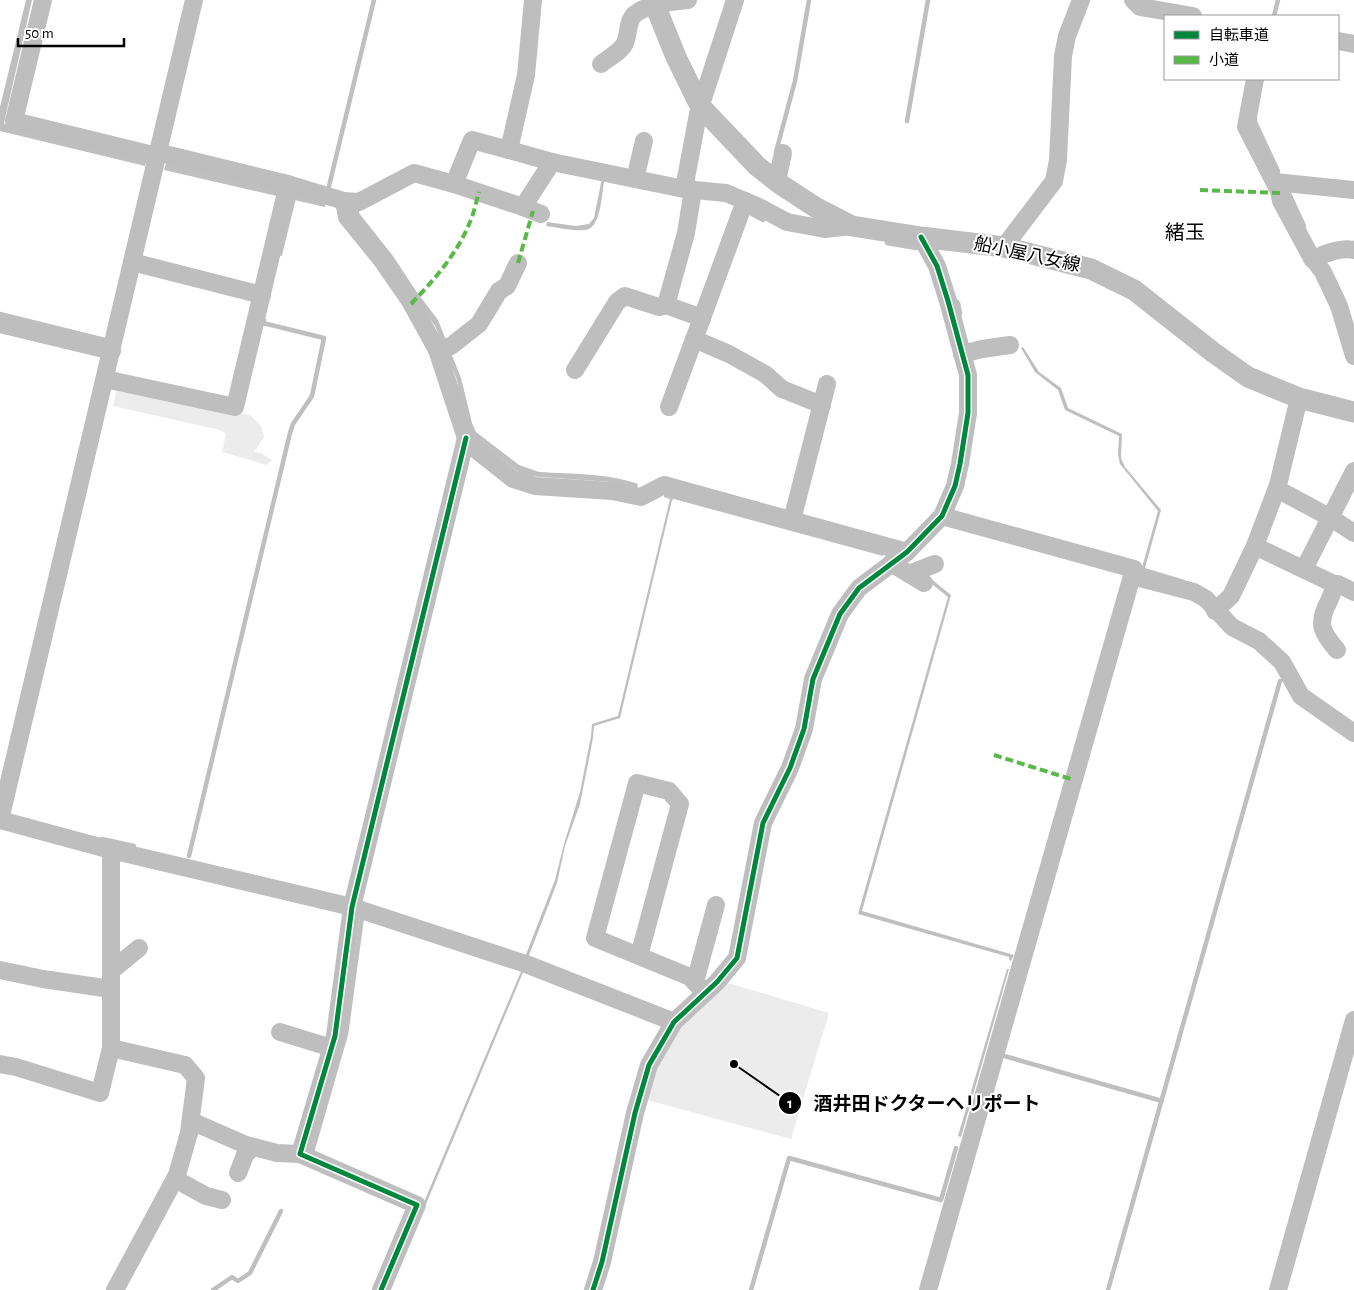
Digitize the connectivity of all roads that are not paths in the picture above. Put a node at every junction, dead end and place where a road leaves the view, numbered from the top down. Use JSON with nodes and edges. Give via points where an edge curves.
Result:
{"nodes":[{"id":1,"x":43,"y":0,"type":"edge"},
{"id":2,"x":194,"y":0,"type":"edge"},
{"id":3,"x":533,"y":0,"type":"edge"},
{"id":4,"x":688,"y":0,"type":"edge"},
{"id":5,"x":735,"y":0,"type":"edge"},
{"id":6,"x":1081,"y":0,"type":"edge"},
{"id":7,"x":1133,"y":0,"type":"edge"},
{"id":8,"x":654,"y":2,"type":"edge"},
{"id":9,"x":1187,"y":15,"type":"edge"},
{"id":10,"x":1339,"y":41,"type":"edge"},
{"id":11,"x":1354,"y":44,"type":"edge"},
{"id":12,"x":601,"y":64,"type":"dead end"},
{"id":13,"x":1255,"y":80,"type":"edge"},
{"id":14,"x":700,"y":106,"type":"junction"},
{"id":15,"x":644,"y":141,"type":"dead end"},
{"id":16,"x":509,"y":150,"type":"junction"},
{"id":17,"x":782,"y":152,"type":"dead end"},
{"id":18,"x":157,"y":154,"type":"junction"},
{"id":19,"x":552,"y":162,"type":"junction"},
{"id":20,"x":635,"y":179,"type":"junction"},
{"id":21,"x":777,"y":181,"type":"junction"},
{"id":22,"x":1275,"y":182,"type":"junction"},
{"id":23,"x":288,"y":184,"type":"junction"},
{"id":24,"x":454,"y":184,"type":"junction"},
{"id":25,"x":688,"y":189,"type":"junction"},
{"id":26,"x":1354,"y":190,"type":"edge"},
{"id":27,"x":745,"y":200,"type":"junction"},
{"id":28,"x":344,"y":201,"type":"junction"},
{"id":29,"x":523,"y":207,"type":"junction"},
{"id":30,"x":541,"y":214,"type":"dead end"},
{"id":31,"x":852,"y":226,"type":"junction"},
{"id":32,"x":921,"y":237,"type":"junction"},
{"id":33,"x":1004,"y":247,"type":"junction"},
{"id":34,"x":1354,"y":250,"type":"edge"},
{"id":35,"x":1312,"y":259,"type":"junction"},
{"id":36,"x":132,"y":262,"type":"junction"},
{"id":37,"x":518,"y":263,"type":"dead end"},
{"id":38,"x":262,"y":295,"type":"junction"},
{"id":39,"x":666,"y":305,"type":"junction"},
{"id":40,"x":702,"y":318,"type":"junction"},
{"id":41,"x":0,"y":324,"type":"edge"},
{"id":42,"x":694,"y":339,"type":"junction"},
{"id":43,"x":437,"y":350,"type":"junction"},
{"id":44,"x":1011,"y":350,"type":"dead end"},
{"id":45,"x":112,"y":351,"type":"junction"},
{"id":46,"x":1354,"y":356,"type":"edge"},
{"id":47,"x":963,"y":358,"type":"junction"},
{"id":48,"x":575,"y":370,"type":"dead end"},
{"id":49,"x":105,"y":379,"type":"junction"},
{"id":50,"x":827,"y":384,"type":"dead end"},
{"id":51,"x":1299,"y":398,"type":"junction"},
{"id":52,"x":822,"y":405,"type":"junction"},
{"id":53,"x":669,"y":407,"type":"dead end"},
{"id":54,"x":1354,"y":412,"type":"edge"},
{"id":55,"x":466,"y":438,"type":"junction"},
{"id":56,"x":1354,"y":471,"type":"edge"},
{"id":57,"x":1277,"y":489,"type":"junction"},
{"id":58,"x":942,"y":516,"type":"junction"},
{"id":59,"x":1331,"y":518,"type":"junction"},
{"id":60,"x":792,"y":520,"type":"junction"},
{"id":61,"x":1354,"y":533,"type":"edge"},
{"id":62,"x":1255,"y":546,"type":"junction"},
{"id":63,"x":907,"y":552,"type":"junction"},
{"id":64,"x":891,"y":563,"type":"junction"},
{"id":65,"x":935,"y":564,"type":"dead end"},
{"id":66,"x":1304,"y":570,"type":"junction"},
{"id":67,"x":1132,"y":576,"type":"junction"},
{"id":68,"x":1334,"y":584,"type":"junction"},
{"id":69,"x":1354,"y":592,"type":"edge"},
{"id":70,"x":1215,"y":611,"type":"junction"},
{"id":71,"x":1336,"y":650,"type":"dead end"},
{"id":72,"x":1353,"y":730,"type":"edge"},
{"id":73,"x":111,"y":850,"type":"junction"},
{"id":74,"x":716,"y":904,"type":"dead end"},
{"id":75,"x":352,"y":907,"type":"junction"},
{"id":76,"x":139,"y":948,"type":"dead end"},
{"id":77,"x":639,"y":956,"type":"junction"},
{"id":78,"x":0,"y":970,"type":"edge"},
{"id":79,"x":111,"y":971,"type":"junction"},
{"id":80,"x":700,"y":988,"type":"junction"},
{"id":81,"x":111,"y":989,"type":"junction"},
{"id":82,"x":1354,"y":1020,"type":"edge"},
{"id":83,"x":674,"y":1022,"type":"junction"},
{"id":84,"x":280,"y":1032,"type":"dead end"},
{"id":85,"x":111,"y":1048,"type":"junction"},
{"id":86,"x":332,"y":1048,"type":"junction"},
{"id":87,"x":0,"y":1064,"type":"edge"},
{"id":88,"x":191,"y":1121,"type":"junction"},
{"id":89,"x":253,"y":1147,"type":"junction"},
{"id":90,"x":300,"y":1154,"type":"junction"},
{"id":91,"x":238,"y":1174,"type":"dead end"},
{"id":92,"x":175,"y":1179,"type":"junction"},
{"id":93,"x":222,"y":1200,"type":"dead end"},
{"id":94,"x":116,"y":1290,"type":"edge"},
{"id":95,"x":380,"y":1290,"type":"edge"},
{"id":96,"x":592,"y":1290,"type":"edge"},
{"id":97,"x":928,"y":1290,"type":"edge"},
{"id":98,"x":1278,"y":1290,"type":"edge"}],
"edges":[{"from":1,"to":18,"type":"street","via":[[14,121]]},
{"from":2,"to":18,"type":"street"},
{"from":3,"to":16,"type":"street","via":[[526,74]]},
{"from":4,"to":8,"type":"street"},
{"from":5,"to":14,"type":"street"},
{"from":6,"to":33,"type":"street","via":[[1063,56],[1054,181]]},
{"from":7,"to":9,"type":"street","via":[[1140,7]]},
{"from":8,"to":12,"type":"street","via":[[636,13],[624,44]]},
{"from":8,"to":14,"type":"main road","name":"船小屋八女線"},
{"from":10,"to":11,"type":"street"},
{"from":13,"to":22,"type":"street","via":[[1246,127]]},
{"from":14,"to":21,"type":"main road","name":"船小屋八女線","via":[[757,166]]},
{"from":14,"to":25,"type":"street"},
{"from":15,"to":20,"type":"street"},
{"from":16,"to":19,"type":"street"},
{"from":16,"to":24,"type":"street","via":[[472,140]]},
{"from":17,"to":21,"type":"street"},
{"from":18,"to":23,"type":"street"},
{"from":18,"to":36,"type":"street"},
{"from":19,"to":20,"type":"street"},
{"from":19,"to":29,"type":"street"},
{"from":20,"to":25,"type":"street"},
{"from":21,"to":31,"type":"main road","name":"船小屋八女線","via":[[815,207]]},
{"from":22,"to":26,"type":"street"},
{"from":22,"to":35,"type":"street","via":[[1281,201]]},
{"from":23,"to":28,"type":"street"},
{"from":23,"to":38,"type":"street"},
{"from":24,"to":28,"type":"street","via":[[414,173],[359,202]]},
{"from":24,"to":29,"type":"street"},
{"from":25,"to":27,"type":"street","via":[[726,193]]},
{"from":25,"to":39,"type":"street","via":[[686,233]]},
{"from":27,"to":31,"type":"street","via":[[787,222],[825,229]]},
{"from":27,"to":40,"type":"street"},
{"from":28,"to":43,"type":"street","via":[[347,217],[410,301]]},
{"from":29,"to":30,"type":"street"},
{"from":31,"to":32,"type":"main road","name":"船小屋八女線"},
{"from":32,"to":33,"type":"main road","name":"船小屋八女線"},
{"from":32,"to":47,"type":"street","via":[[937,266]]},
{"from":33,"to":51,"type":"main road","name":"船小屋八女線","via":[[1091,269],[1134,290],[1248,377]]},
{"from":34,"to":35,"type":"street","via":[[1332,251]]},
{"from":35,"to":46,"type":"street","via":[[1323,272],[1339,306]]},
{"from":36,"to":38,"type":"street"},
{"from":36,"to":45,"type":"street"},
{"from":37,"to":43,"type":"street","via":[[507,286],[499,291],[479,324],[452,346]]},
{"from":38,"to":49,"type":"street","via":[[235,407]]},
{"from":39,"to":40,"type":"street"},
{"from":39,"to":48,"type":"street","via":[[659,307],[625,296],[617,302]]},
{"from":40,"to":42,"type":"street"},
{"from":41,"to":45,"type":"street"},
{"from":42,"to":52,"type":"street","via":[[765,374],[782,389]]},
{"from":42,"to":53,"type":"street"},
{"from":43,"to":55,"type":"street"},
{"from":44,"to":47,"type":"street","via":[[982,349]]},
{"from":45,"to":49,"type":"street"},
{"from":47,"to":58,"type":"street","via":[[968,375],[968,413],[957,478]]},
{"from":49,"to":73,"type":"street","via":[[0,820]]},
{"from":50,"to":52,"type":"street"},
{"from":51,"to":54,"type":"main road","name":"船小屋八女線"},
{"from":51,"to":57,"type":"street"},
{"from":52,"to":60,"type":"street"},
{"from":55,"to":60,"type":"street","via":[[475,449],[514,479],[535,486],[612,491],[641,497],[664,485]]},
{"from":55,"to":75,"type":"street"},
{"from":56,"to":59,"type":"street"},
{"from":57,"to":59,"type":"street"},
{"from":57,"to":62,"type":"street"},
{"from":58,"to":63,"type":"street"},
{"from":58,"to":67,"type":"street","via":[[1134,569]]},
{"from":59,"to":61,"type":"street"},
{"from":59,"to":66,"type":"street"},
{"from":60,"to":63,"type":"street"},
{"from":62,"to":66,"type":"street"},
{"from":62,"to":70,"type":"street","via":[[1230,596]]},
{"from":63,"to":64,"type":"street"},
{"from":64,"to":65,"type":"street","via":[[916,578]]},
{"from":64,"to":80,"type":"street","via":[[859,588],[840,614],[813,679],[804,729],[790,768],[763,823],[737,958]]},
{"from":66,"to":68,"type":"street"},
{"from":67,"to":70,"type":"street","via":[[1194,592],[1206,599]]},
{"from":67,"to":97,"type":"street"},
{"from":68,"to":69,"type":"street"},
{"from":68,"to":71,"type":"street","via":[[1321,624],[1326,639]]},
{"from":70,"to":72,"type":"street","via":[[1232,628],[1258,641],[1282,662],[1301,696]]},
{"from":73,"to":75,"type":"street"},
{"from":73,"to":79,"type":"street"},
{"from":74,"to":80,"type":"street"},
{"from":75,"to":83,"type":"street","via":[[526,964]]},
{"from":75,"to":86,"type":"street"},
{"from":76,"to":79,"type":"street"},
{"from":77,"to":77,"type":"street","via":[[595,938],[637,783],[669,791],[680,804]]},
{"from":77,"to":80,"type":"street","via":[[690,977]]},
{"from":78,"to":81,"type":"street","via":[[42,980]]},
{"from":79,"to":81,"type":"street"},
{"from":80,"to":83,"type":"street"},
{"from":81,"to":85,"type":"street"},
{"from":82,"to":98,"type":"street"},
{"from":83,"to":96,"type":"street","via":[[649,1065],[602,1262]]},
{"from":84,"to":86,"type":"street"},
{"from":85,"to":87,"type":"street","via":[[100,1093]]},
{"from":85,"to":88,"type":"street","via":[[185,1065],[196,1078]]},
{"from":86,"to":90,"type":"street"},
{"from":88,"to":89,"type":"street"},
{"from":88,"to":92,"type":"street"},
{"from":89,"to":90,"type":"street"},
{"from":89,"to":91,"type":"street"},
{"from":90,"to":95,"type":"street","via":[[417,1205]]},
{"from":92,"to":93,"type":"street","via":[[206,1196]]},
{"from":92,"to":94,"type":"street"}]}
